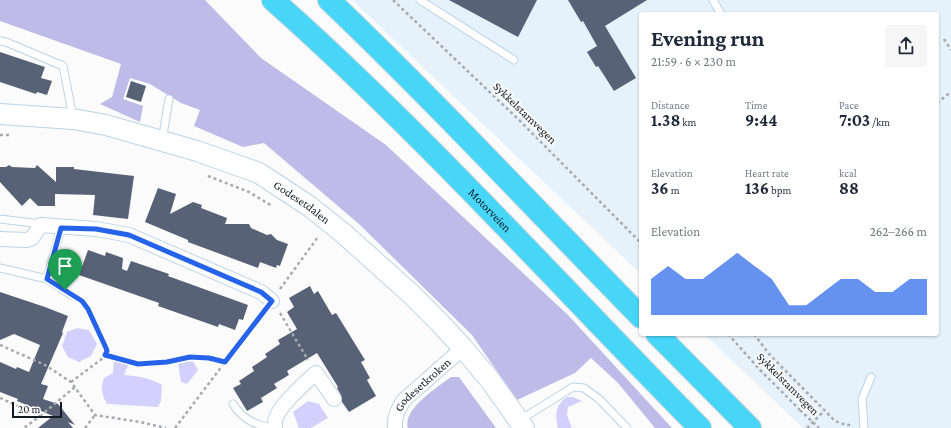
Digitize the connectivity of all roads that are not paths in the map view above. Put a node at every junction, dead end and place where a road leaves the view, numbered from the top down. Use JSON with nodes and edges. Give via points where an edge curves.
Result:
{"nodes":[{"id":1,"x":273,"y":0,"type":"edge"},
{"id":2,"x":329,"y":0,"type":"edge"},
{"id":3,"x":420,"y":0,"type":"edge"},
{"id":4,"x":714,"y":0,"type":"edge"},
{"id":5,"x":720,"y":12,"type":"edge"},
{"id":6,"x":0,"y":34,"type":"edge"},
{"id":7,"x":3,"y":42,"type":"edge"},
{"id":8,"x":514,"y":60,"type":"dead end"},
{"id":9,"x":169,"y":100,"type":"dead end"},
{"id":10,"x":0,"y":114,"type":"edge"},
{"id":11,"x":73,"y":119,"type":"junction"},
{"id":12,"x":162,"y":142,"type":"junction"},
{"id":13,"x":0,"y":219,"type":"edge"},
{"id":14,"x":41,"y":225,"type":"junction"},
{"id":15,"x":61,"y":228,"type":"junction"},
{"id":16,"x":0,"y":239,"type":"edge"},
{"id":17,"x":0,"y":268,"type":"edge"},
{"id":18,"x":47,"y":279,"type":"junction"},
{"id":19,"x":71,"y":295,"type":"road end"},
{"id":20,"x":272,"y":301,"type":"road end"},
{"id":21,"x":639,"y":315,"type":"edge"},
{"id":22,"x":659,"y":336,"type":"edge"},
{"id":23,"x":463,"y":348,"type":"junction"},
{"id":24,"x":871,"y":377,"type":"dead end"},
{"id":25,"x":334,"y":399,"type":"dead end"},
{"id":26,"x":234,"y":404,"type":"dead end"},
{"id":27,"x":522,"y":424,"type":"edge"},
{"id":28,"x":864,"y":426,"type":"edge"},
{"id":29,"x":275,"y":428,"type":"edge"},
{"id":30,"x":395,"y":428,"type":"edge"},
{"id":31,"x":627,"y":428,"type":"edge"},
{"id":32,"x":700,"y":428,"type":"edge"},
{"id":33,"x":750,"y":428,"type":"edge"}],
"edges":[{"from":1,"to":32,"type":"highway","name":"Motorveien","via":[[357,76],[433,152]]},
{"from":2,"to":21,"type":"highway","via":[[457,126]]},
{"from":3,"to":8,"type":"lane"},
{"from":4,"to":5,"type":"lane"},
{"from":6,"to":7,"type":"lane"},
{"from":7,"to":11,"type":"lane","via":[[64,66]]},
{"from":9,"to":12,"type":"lane"},
{"from":10,"to":11,"type":"main road","name":"Godesetdalen"},
{"from":11,"to":12,"type":"main road","name":"Godesetdalen","via":[[106,125]]},
{"from":12,"to":23,"type":"main road","name":"Godesetdalen","via":[[197,151],[259,173],[309,206],[380,265]]},
{"from":13,"to":14,"type":"lane"},
{"from":14,"to":15,"type":"street"},
{"from":14,"to":16,"type":"street","via":[[32,238],[27,240]]},
{"from":15,"to":18,"type":"lane"},
{"from":15,"to":20,"type":"street","via":[[96,229],[129,235],[261,292]]},
{"from":17,"to":18,"type":"lane"},
{"from":18,"to":19,"type":"lane"},
{"from":22,"to":33,"type":"highway"},
{"from":23,"to":27,"type":"main road","name":"Godesetdalen"},
{"from":23,"to":30,"type":"street","name":"Godesetkroken","via":[[404,400],[394,421]]},
{"from":24,"to":28,"type":"lane","via":[[862,399]]},
{"from":25,"to":29,"type":"street","via":[[316,373],[278,413]]},
{"from":26,"to":29,"type":"lane","via":[[250,421]]},
{"from":27,"to":31,"type":"lane","via":[[573,387],[584,388],[599,399]]}]}
